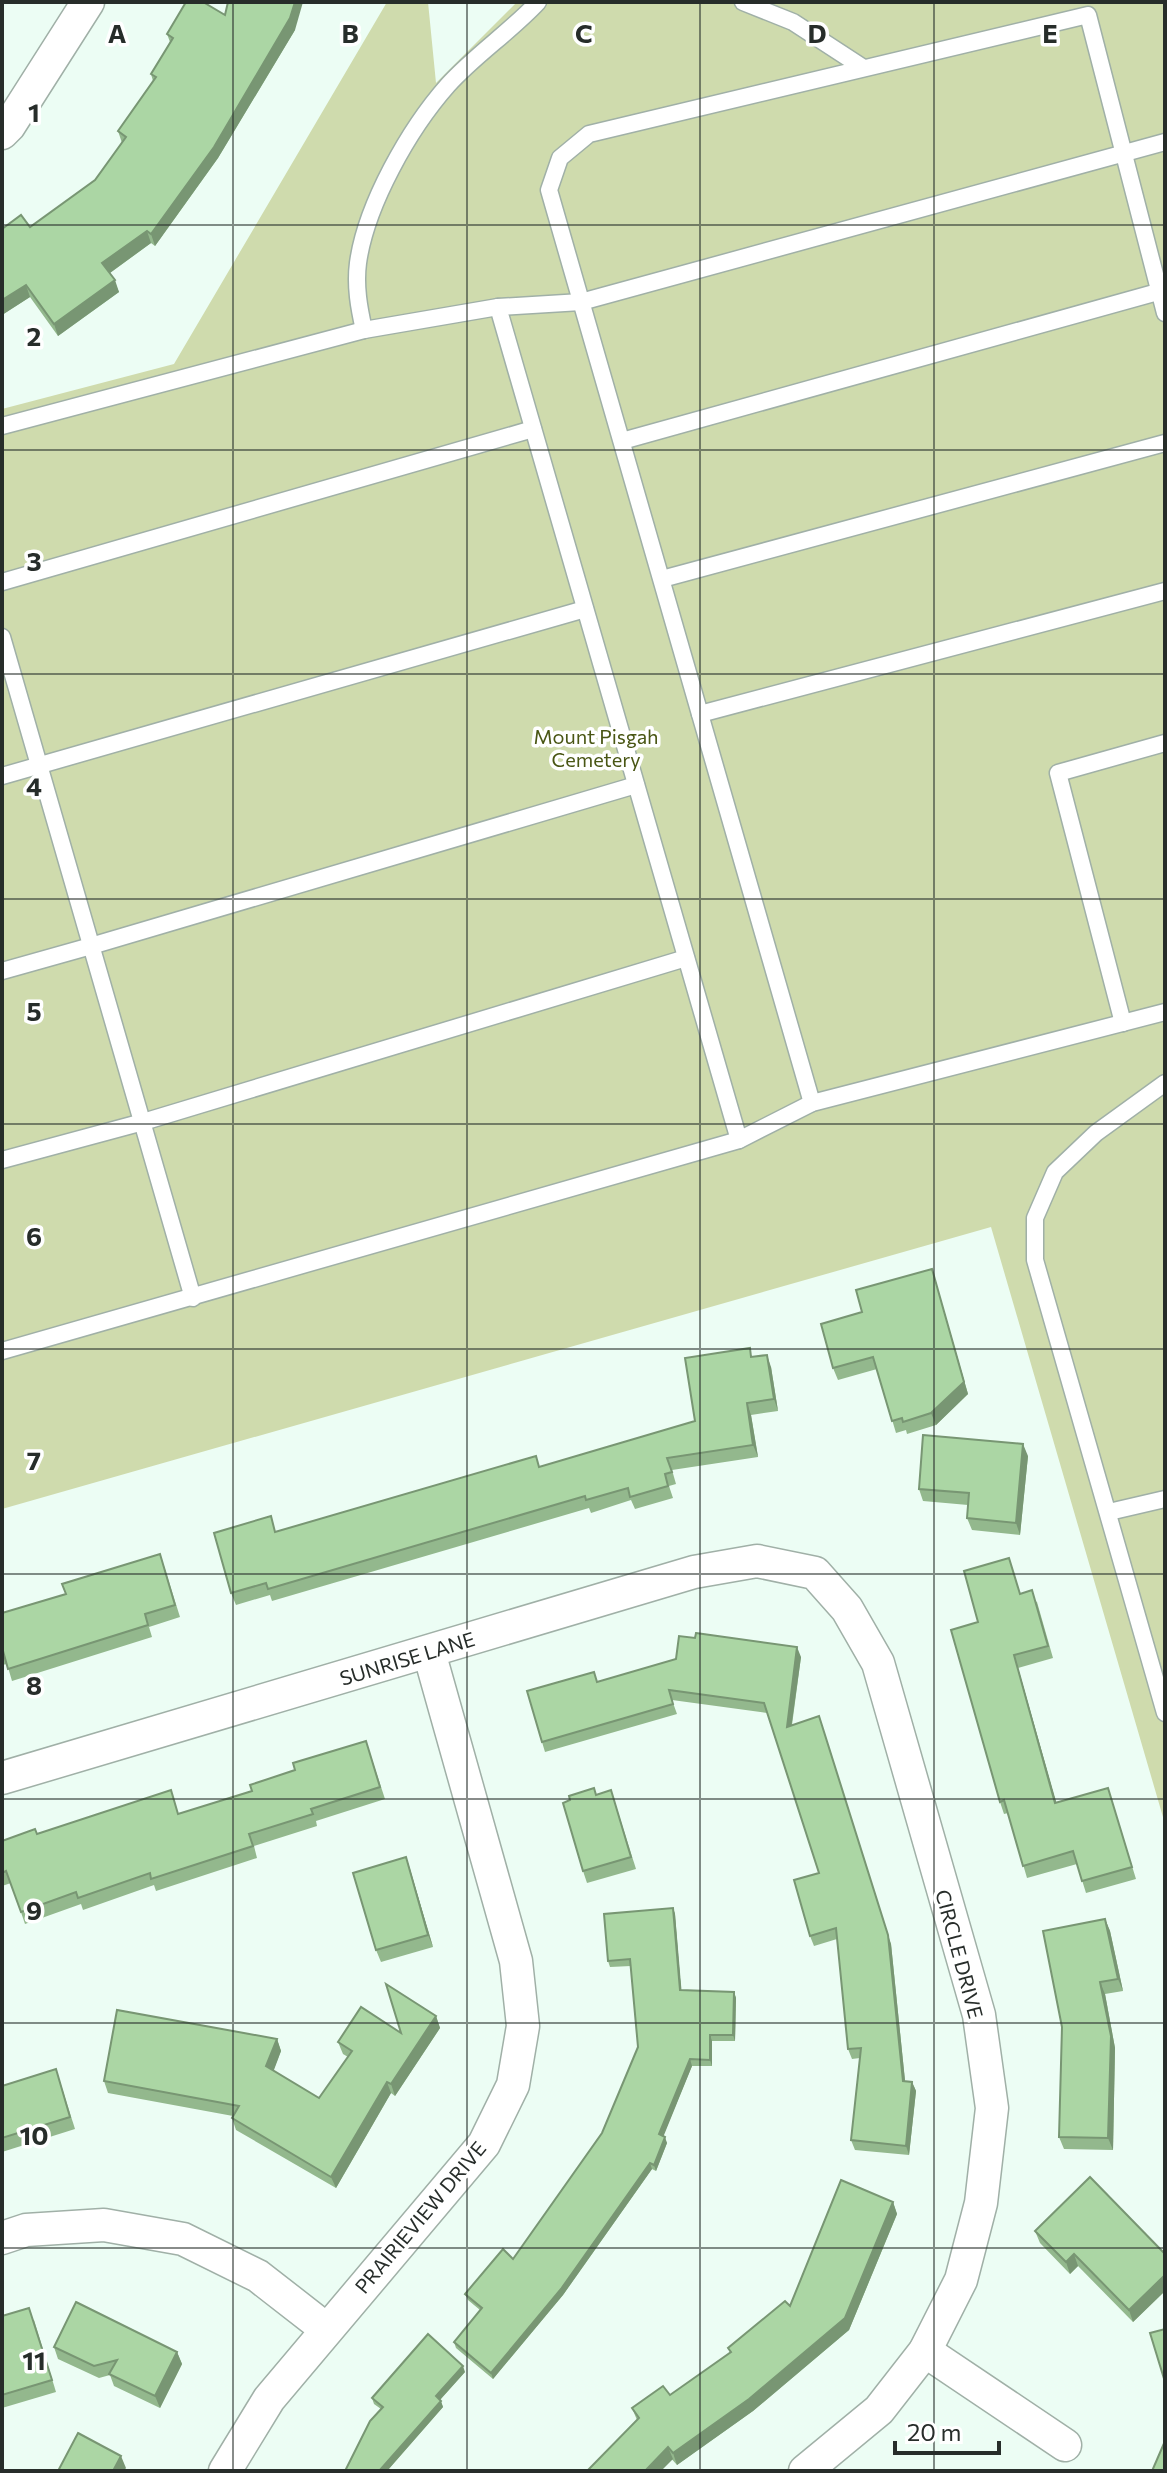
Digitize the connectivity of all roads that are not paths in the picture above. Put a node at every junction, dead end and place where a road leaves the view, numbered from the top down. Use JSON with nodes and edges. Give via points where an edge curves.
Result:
{"nodes":[{"id":1,"x":88,"y":2,"type":"edge"},
{"id":2,"x":538,"y":2,"type":"edge"},
{"id":3,"x":743,"y":2,"type":"edge"},
{"id":4,"x":862,"y":67,"type":"junction"},
{"id":5,"x":2,"y":133,"type":"edge"},
{"id":6,"x":1165,"y":142,"type":"edge"},
{"id":7,"x":1123,"y":153,"type":"junction"},
{"id":8,"x":1162,"y":291,"type":"edge"},
{"id":9,"x":581,"y":302,"type":"junction"},
{"id":10,"x":498,"y":307,"type":"junction"},
{"id":11,"x":1165,"y":313,"type":"edge"},
{"id":12,"x":364,"y":330,"type":"junction"},
{"id":13,"x":2,"y":426,"type":"edge"},
{"id":14,"x":533,"y":429,"type":"junction"},
{"id":15,"x":622,"y":441,"type":"junction"},
{"id":16,"x":1165,"y":443,"type":"edge"},
{"id":17,"x":662,"y":579,"type":"junction"},
{"id":18,"x":2,"y":582,"type":"edge"},
{"id":19,"x":1165,"y":591,"type":"edge"},
{"id":20,"x":585,"y":609,"type":"junction"},
{"id":21,"x":2,"y":637,"type":"edge"},
{"id":22,"x":700,"y":714,"type":"junction"},
{"id":23,"x":1165,"y":743,"type":"edge"},
{"id":24,"x":39,"y":765,"type":"junction"},
{"id":25,"x":2,"y":776,"type":"edge"},
{"id":26,"x":636,"y":785,"type":"junction"},
{"id":27,"x":91,"y":946,"type":"junction"},
{"id":28,"x":686,"y":958,"type":"junction"},
{"id":29,"x":2,"y":971,"type":"edge"},
{"id":30,"x":1165,"y":1012,"type":"edge"},
{"id":31,"x":1123,"y":1023,"type":"junction"},
{"id":32,"x":1165,"y":1083,"type":"edge"},
{"id":33,"x":812,"y":1103,"type":"junction"},
{"id":34,"x":143,"y":1122,"type":"junction"},
{"id":35,"x":739,"y":1140,"type":"junction"},
{"id":36,"x":2,"y":1160,"type":"edge"},
{"id":37,"x":193,"y":1298,"type":"junction"},
{"id":38,"x":2,"y":1351,"type":"edge"},
{"id":39,"x":1165,"y":1499,"type":"edge"},
{"id":40,"x":1109,"y":1512,"type":"junction"},
{"id":41,"x":815,"y":1573,"type":"joint"},
{"id":42,"x":429,"y":1652,"type":"junction"},
{"id":43,"x":1165,"y":1713,"type":"edge"},
{"id":44,"x":2,"y":1778,"type":"edge"},
{"id":45,"x":2,"y":2238,"type":"edge"},
{"id":46,"x":326,"y":2329,"type":"junction"},
{"id":47,"x":925,"y":2351,"type":"junction"},
{"id":48,"x":1065,"y":2445,"type":"dead end"},
{"id":49,"x":225,"y":2471,"type":"edge"},
{"id":50,"x":805,"y":2471,"type":"edge"}],
"edges":[{"from":1,"to":5,"type":"street"},
{"from":2,"to":12,"type":"lane","via":[[449,85],[395,162],[361,244],[357,301]]},
{"from":3,"to":4,"type":"lane","via":[[793,22]]},
{"from":4,"to":7,"type":"lane","via":[[1088,15]]},
{"from":4,"to":9,"type":"lane","via":[[589,134],[560,158],[549,190]]},
{"from":6,"to":7,"type":"lane"},
{"from":7,"to":8,"type":"lane"},
{"from":7,"to":9,"type":"lane"},
{"from":8,"to":11,"type":"lane"},
{"from":8,"to":15,"type":"lane"},
{"from":9,"to":10,"type":"lane"},
{"from":9,"to":15,"type":"lane"},
{"from":10,"to":12,"type":"lane"},
{"from":10,"to":14,"type":"lane"},
{"from":12,"to":13,"type":"lane"},
{"from":14,"to":18,"type":"lane"},
{"from":14,"to":20,"type":"lane"},
{"from":15,"to":17,"type":"lane"},
{"from":16,"to":17,"type":"lane"},
{"from":17,"to":22,"type":"lane"},
{"from":19,"to":22,"type":"lane"},
{"from":20,"to":24,"type":"lane"},
{"from":20,"to":26,"type":"lane"},
{"from":21,"to":24,"type":"lane"},
{"from":22,"to":33,"type":"lane"},
{"from":23,"to":31,"type":"lane","via":[[1058,773]]},
{"from":24,"to":25,"type":"lane"},
{"from":24,"to":27,"type":"lane"},
{"from":26,"to":27,"type":"lane"},
{"from":26,"to":28,"type":"lane"},
{"from":27,"to":29,"type":"lane"},
{"from":27,"to":34,"type":"lane"},
{"from":28,"to":34,"type":"lane"},
{"from":28,"to":35,"type":"lane"},
{"from":30,"to":31,"type":"lane"},
{"from":31,"to":33,"type":"lane"},
{"from":32,"to":40,"type":"lane","via":[[1096,1133],[1055,1172],[1035,1218],[1035,1260]]},
{"from":33,"to":35,"type":"lane"},
{"from":34,"to":36,"type":"lane"},
{"from":34,"to":37,"type":"lane"},
{"from":35,"to":37,"type":"lane"},
{"from":37,"to":38,"type":"lane"},
{"from":39,"to":40,"type":"lane"},
{"from":40,"to":43,"type":"lane"},
{"from":41,"to":42,"type":"street","name":"SUNRISE LANE","via":[[757,1561],[694,1572]]},
{"from":41,"to":47,"type":"street","name":"CIRCLE DRIVE","via":[[847,1609],[878,1663],[979,2015],[992,2108],[981,2203],[961,2280]]},
{"from":42,"to":44,"type":"street","name":"SUNRISE LANE"},
{"from":42,"to":46,"type":"street","name":"PRAIRIEVIEW DRIVE","via":[[516,1961],[523,2026],[513,2085],[484,2144]]},
{"from":45,"to":46,"type":"street","via":[[26,2230],[104,2225],[183,2239],[258,2276]]},
{"from":46,"to":49,"type":"street","name":"PRAIRIEVIEW DRIVE","via":[[269,2399]]},
{"from":47,"to":48,"type":"street"},
{"from":47,"to":50,"type":"street","name":"CIRCLE DRIVE","via":[[879,2410]]}]}
